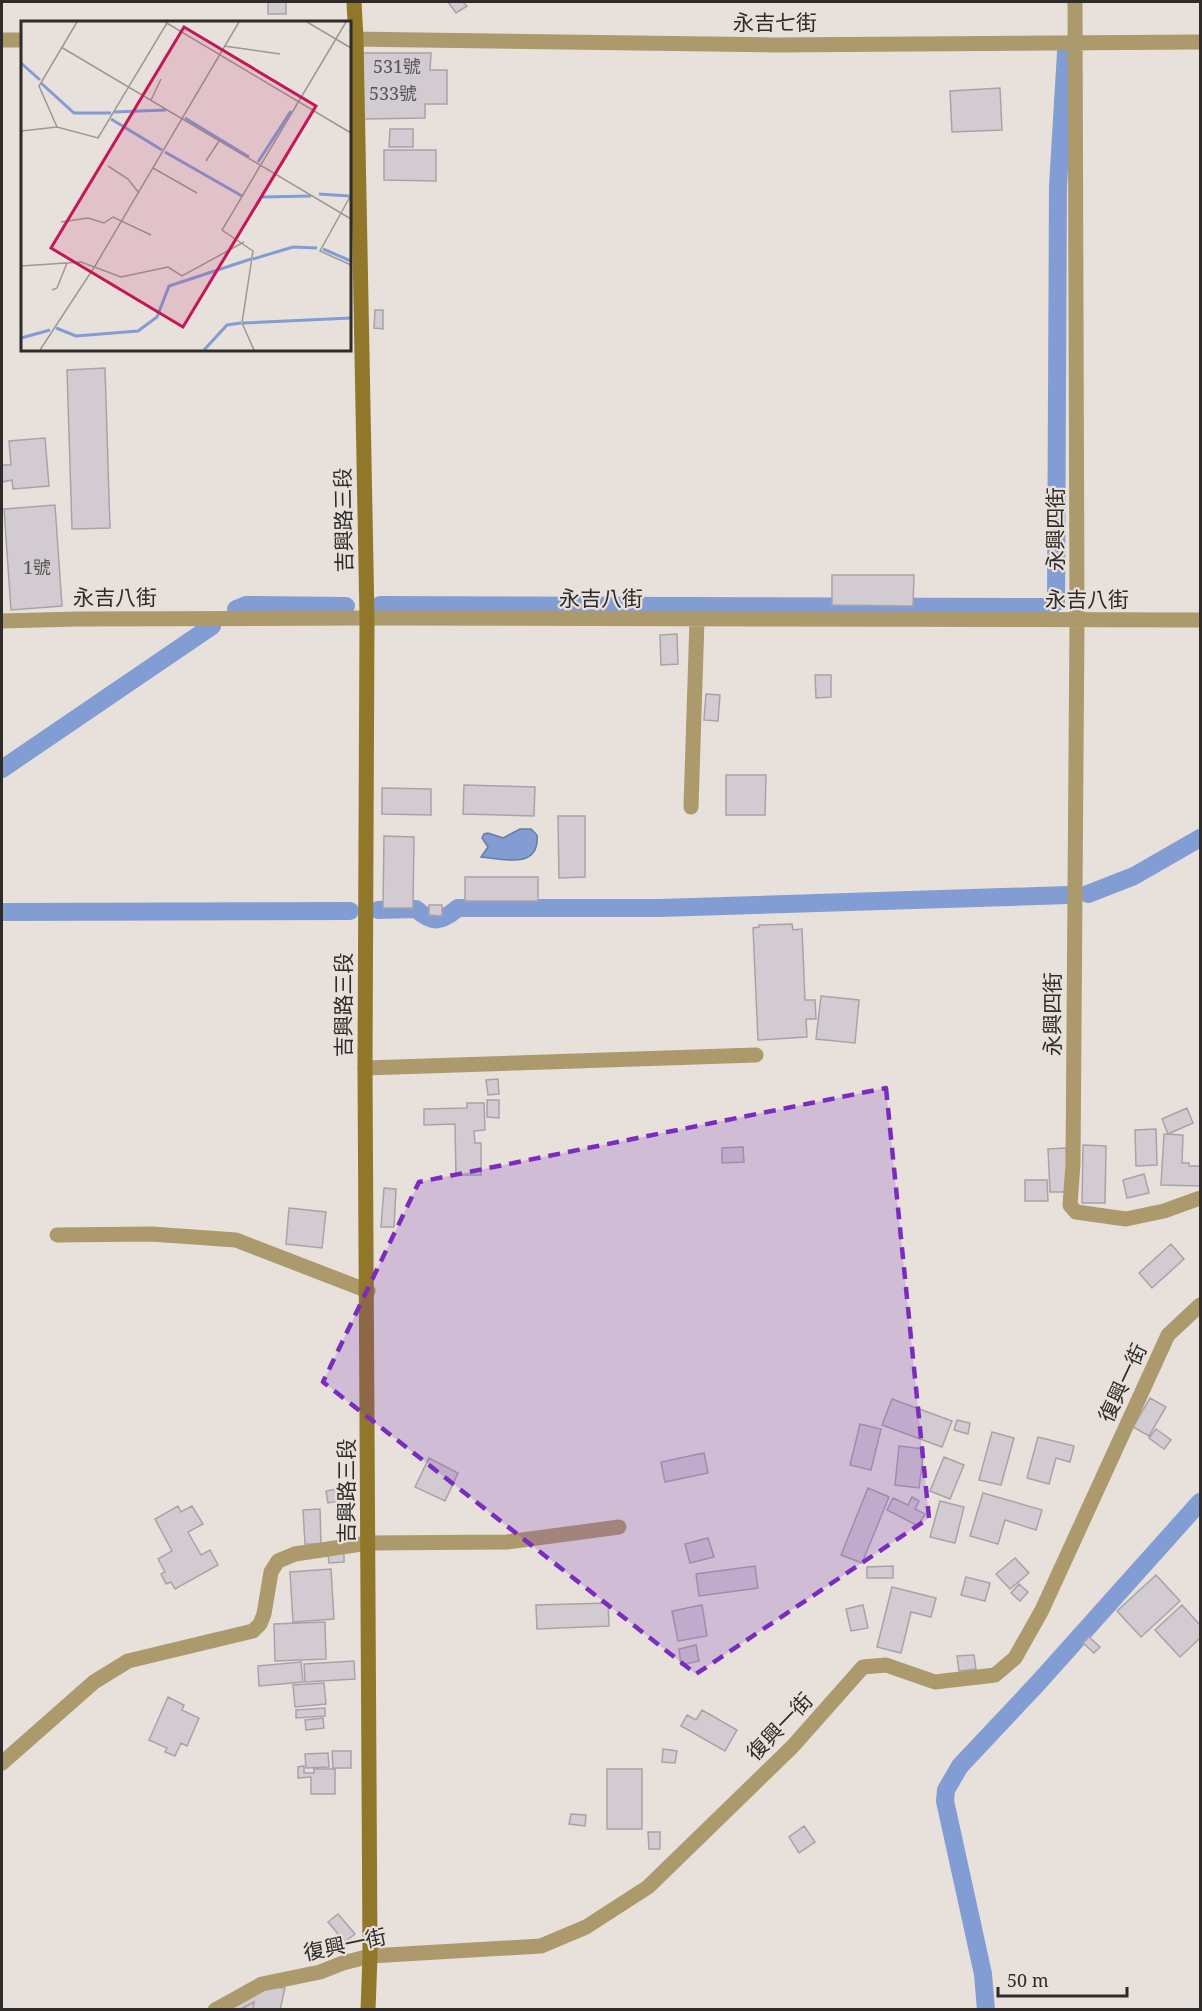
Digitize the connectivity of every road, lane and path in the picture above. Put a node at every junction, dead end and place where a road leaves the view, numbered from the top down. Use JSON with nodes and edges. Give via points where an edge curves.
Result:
{"nodes":[{"id":1,"x":354,"y":2,"type":"edge"},
{"id":2,"x":1075,"y":2,"type":"edge"},
{"id":3,"x":353,"y":39,"type":"edge"},
{"id":4,"x":2,"y":40,"type":"edge"},
{"id":5,"x":21,"y":40,"type":"edge"},
{"id":6,"x":1200,"y":42,"type":"edge"},
{"id":7,"x":1076,"y":43,"type":"junction"},
{"id":8,"x":367,"y":618,"type":"junction"},
{"id":9,"x":697,"y":620,"type":"junction"},
{"id":10,"x":1200,"y":620,"type":"edge"},
{"id":11,"x":2,"y":621,"type":"edge"},
{"id":12,"x":1077,"y":621,"type":"junction"},
{"id":13,"x":691,"y":807,"type":"dead end"},
{"id":14,"x":756,"y":1055,"type":"dead end"},
{"id":15,"x":365,"y":1068,"type":"junction"},
{"id":16,"x":1200,"y":1198,"type":"edge"},
{"id":17,"x":57,"y":1235,"type":"dead end"},
{"id":18,"x":368,"y":1291,"type":"junction"},
{"id":19,"x":1200,"y":1305,"type":"edge"},
{"id":20,"x":619,"y":1527,"type":"dead end"},
{"id":21,"x":368,"y":1543,"type":"junction"},
{"id":22,"x":2,"y":1763,"type":"edge"},
{"id":23,"x":370,"y":1956,"type":"junction"},
{"id":24,"x":215,"y":2010,"type":"edge"},
{"id":25,"x":368,"y":2010,"type":"edge"}],
"edges":[{"from":1,"to":3,"type":"street","name":"吉興路三段"},
{"from":2,"to":7,"type":"street","name":"永興四街"},
{"from":3,"to":7,"type":"street","name":"永吉七街","via":[[774,45]]},
{"from":3,"to":8,"type":"street","name":"吉興路三段"},
{"from":4,"to":5,"type":"street"},
{"from":6,"to":7,"type":"street","name":"永吉七街"},
{"from":7,"to":12,"type":"street","name":"永興四街"},
{"from":8,"to":9,"type":"street","name":"永吉八街"},
{"from":8,"to":11,"type":"street","name":"永吉八街"},
{"from":8,"to":15,"type":"street","name":"吉興路三段"},
{"from":9,"to":12,"type":"street","name":"永吉八街"},
{"from":9,"to":13,"type":"street"},
{"from":10,"to":12,"type":"street","name":"永吉八街"},
{"from":12,"to":16,"type":"street","name":"永興四街","via":[[1070,1204],[1076,1212],[1126,1220]]},
{"from":14,"to":15,"type":"street"},
{"from":15,"to":18,"type":"street","name":"吉興路三段"},
{"from":17,"to":18,"type":"street","via":[[151,1234],[236,1240]]},
{"from":18,"to":21,"type":"street","name":"吉興路三段"},
{"from":19,"to":23,"type":"street","name":"復興一街","via":[[1168,1335],[1042,1610],[1015,1658],[995,1675],[935,1682],[886,1665],[863,1667],[793,1746],[648,1887],[586,1927],[541,1946]]},
{"from":20,"to":21,"type":"street","via":[[507,1542]]},
{"from":21,"to":22,"type":"street","via":[[295,1554],[278,1561],[271,1572],[264,1614],[253,1631],[128,1661],[94,1682]]},
{"from":21,"to":23,"type":"street","name":"吉興路三段"},
{"from":23,"to":24,"type":"street","name":"復興一街","via":[[262,1984]]},
{"from":23,"to":25,"type":"street","name":"吉興路三段"}]}
